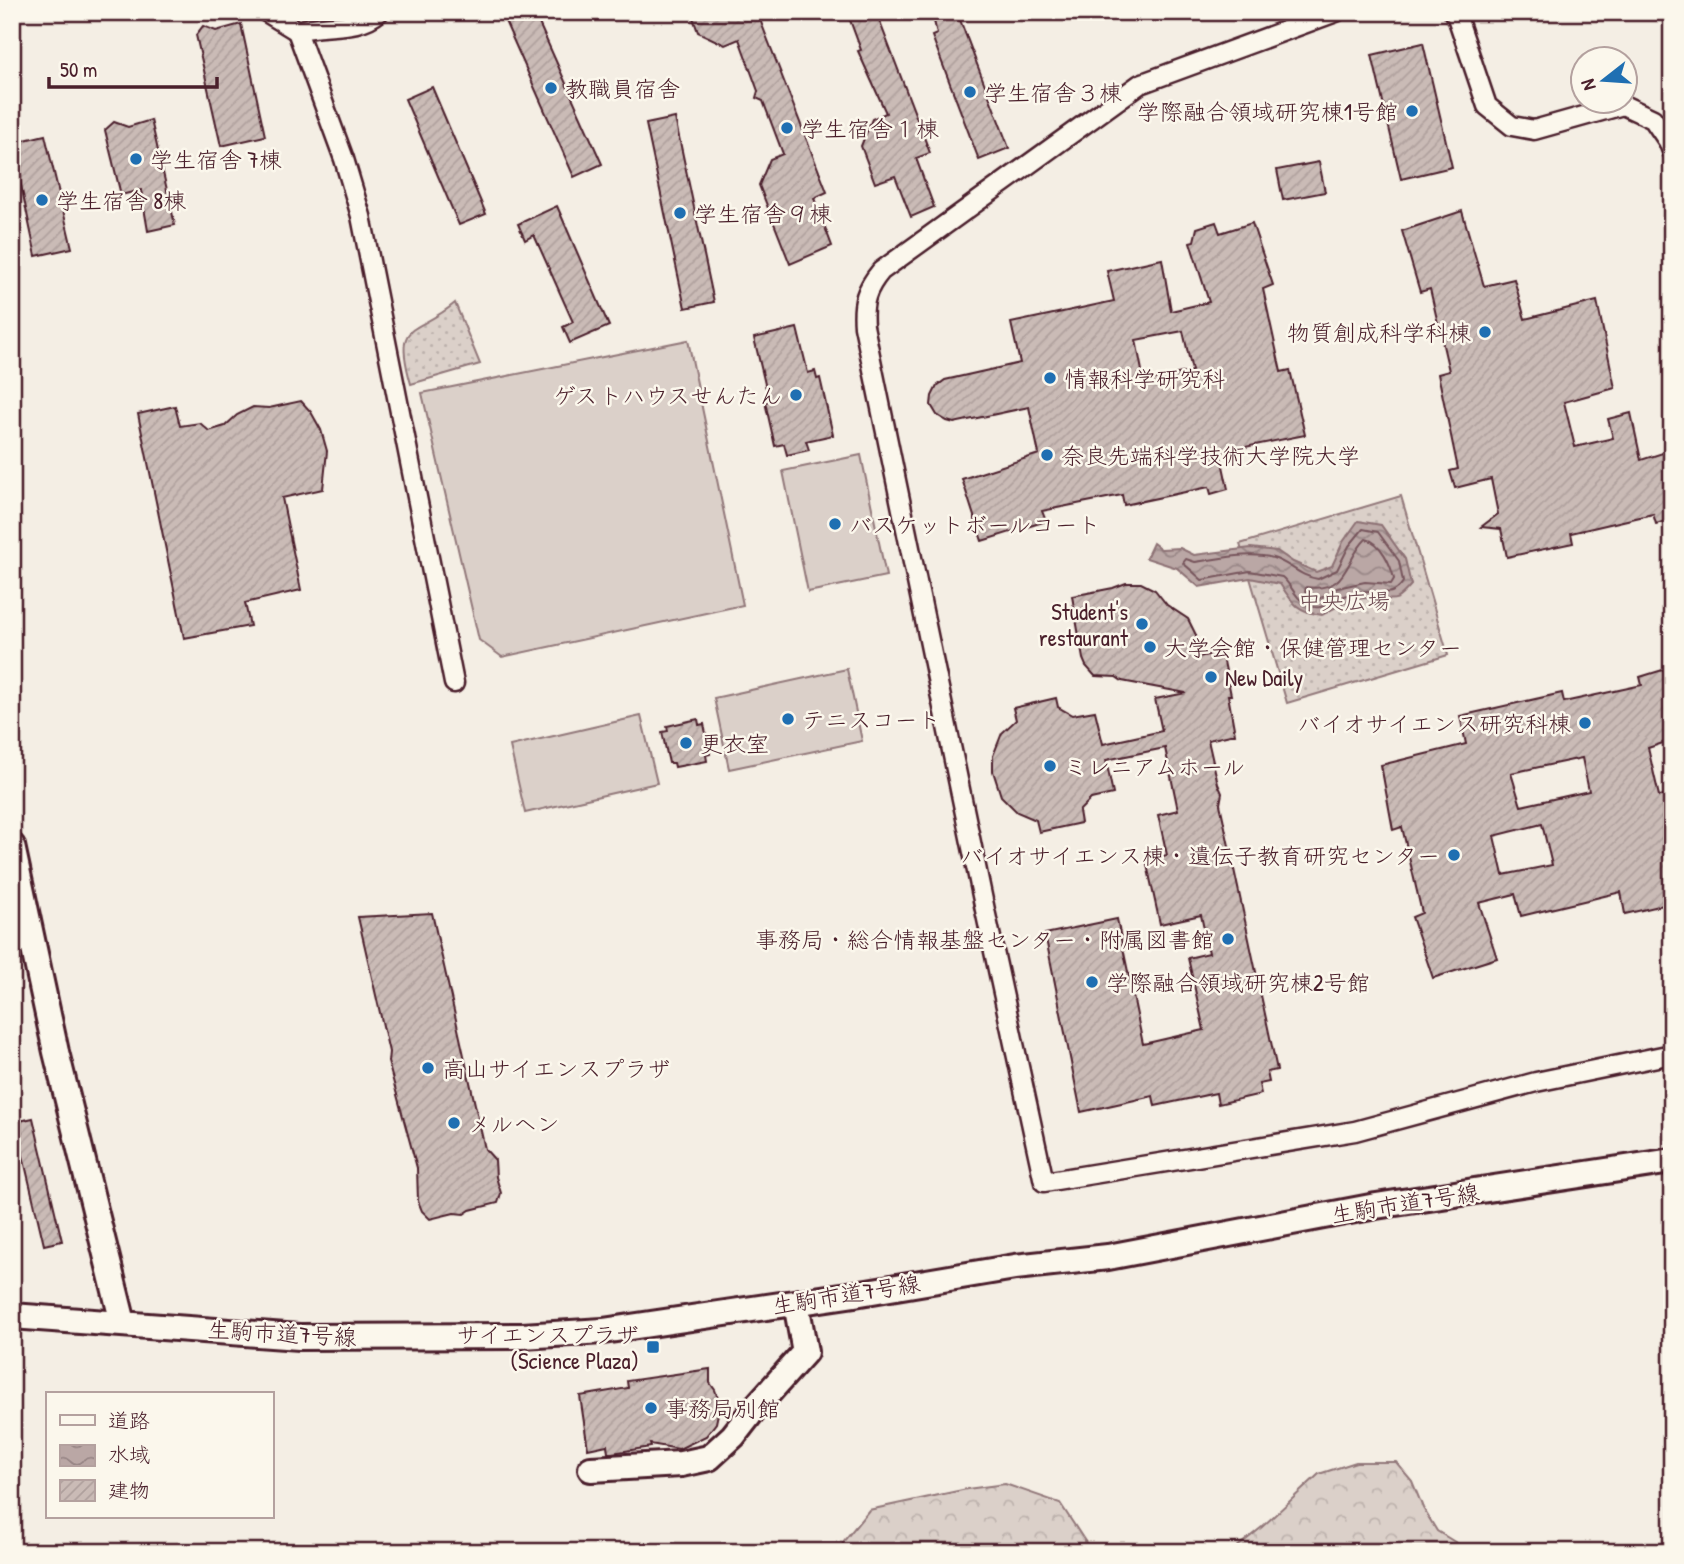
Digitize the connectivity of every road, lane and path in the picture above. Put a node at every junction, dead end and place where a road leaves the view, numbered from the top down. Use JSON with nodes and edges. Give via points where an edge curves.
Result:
{"nodes":[{"id":1,"x":265,"y":12,"type":"edge"},
{"id":2,"x":379,"y":12,"type":"edge"},
{"id":3,"x":1336,"y":12,"type":"edge"},
{"id":4,"x":1453,"y":12,"type":"edge"},
{"id":5,"x":297,"y":32,"type":"junction"},
{"id":6,"x":1672,"y":151,"type":"edge"},
{"id":7,"x":454,"y":683,"type":"dead end"},
{"id":8,"x":12,"y":846,"type":"edge"},
{"id":9,"x":1672,"y":1054,"type":"edge"},
{"id":10,"x":1672,"y":1161,"type":"edge"},
{"id":11,"x":796,"y":1303,"type":"junction"},
{"id":12,"x":12,"y":1316,"type":"edge"},
{"id":13,"x":123,"y":1323,"type":"junction"},
{"id":14,"x":591,"y":1469,"type":"dead end"}],
"edges":[{"from":1,"to":5,"type":"street"},
{"from":2,"to":5,"type":"street","via":[[373,18]]},
{"from":3,"to":9,"type":"street","via":[[1140,85],[881,271],[862,304],[1044,1182],[1355,1131],[1536,1082]]},
{"from":4,"to":6,"type":"street","via":[[1487,106],[1512,126],[1534,130],[1623,106],[1653,119]]},
{"from":5,"to":7,"type":"street","via":[[361,216]]},
{"from":8,"to":13,"type":"street","via":[[56,1052]]},
{"from":10,"to":11,"type":"street","name":"生駒市道7号線","via":[[1376,1206],[1108,1256]]},
{"from":11,"to":13,"type":"street","name":"生駒市道7号線","via":[[603,1331],[522,1336],[299,1337]]},
{"from":11,"to":14,"type":"street","via":[[805,1352],[709,1458]]},
{"from":12,"to":13,"type":"street","name":"生駒市道7号線"}]}
